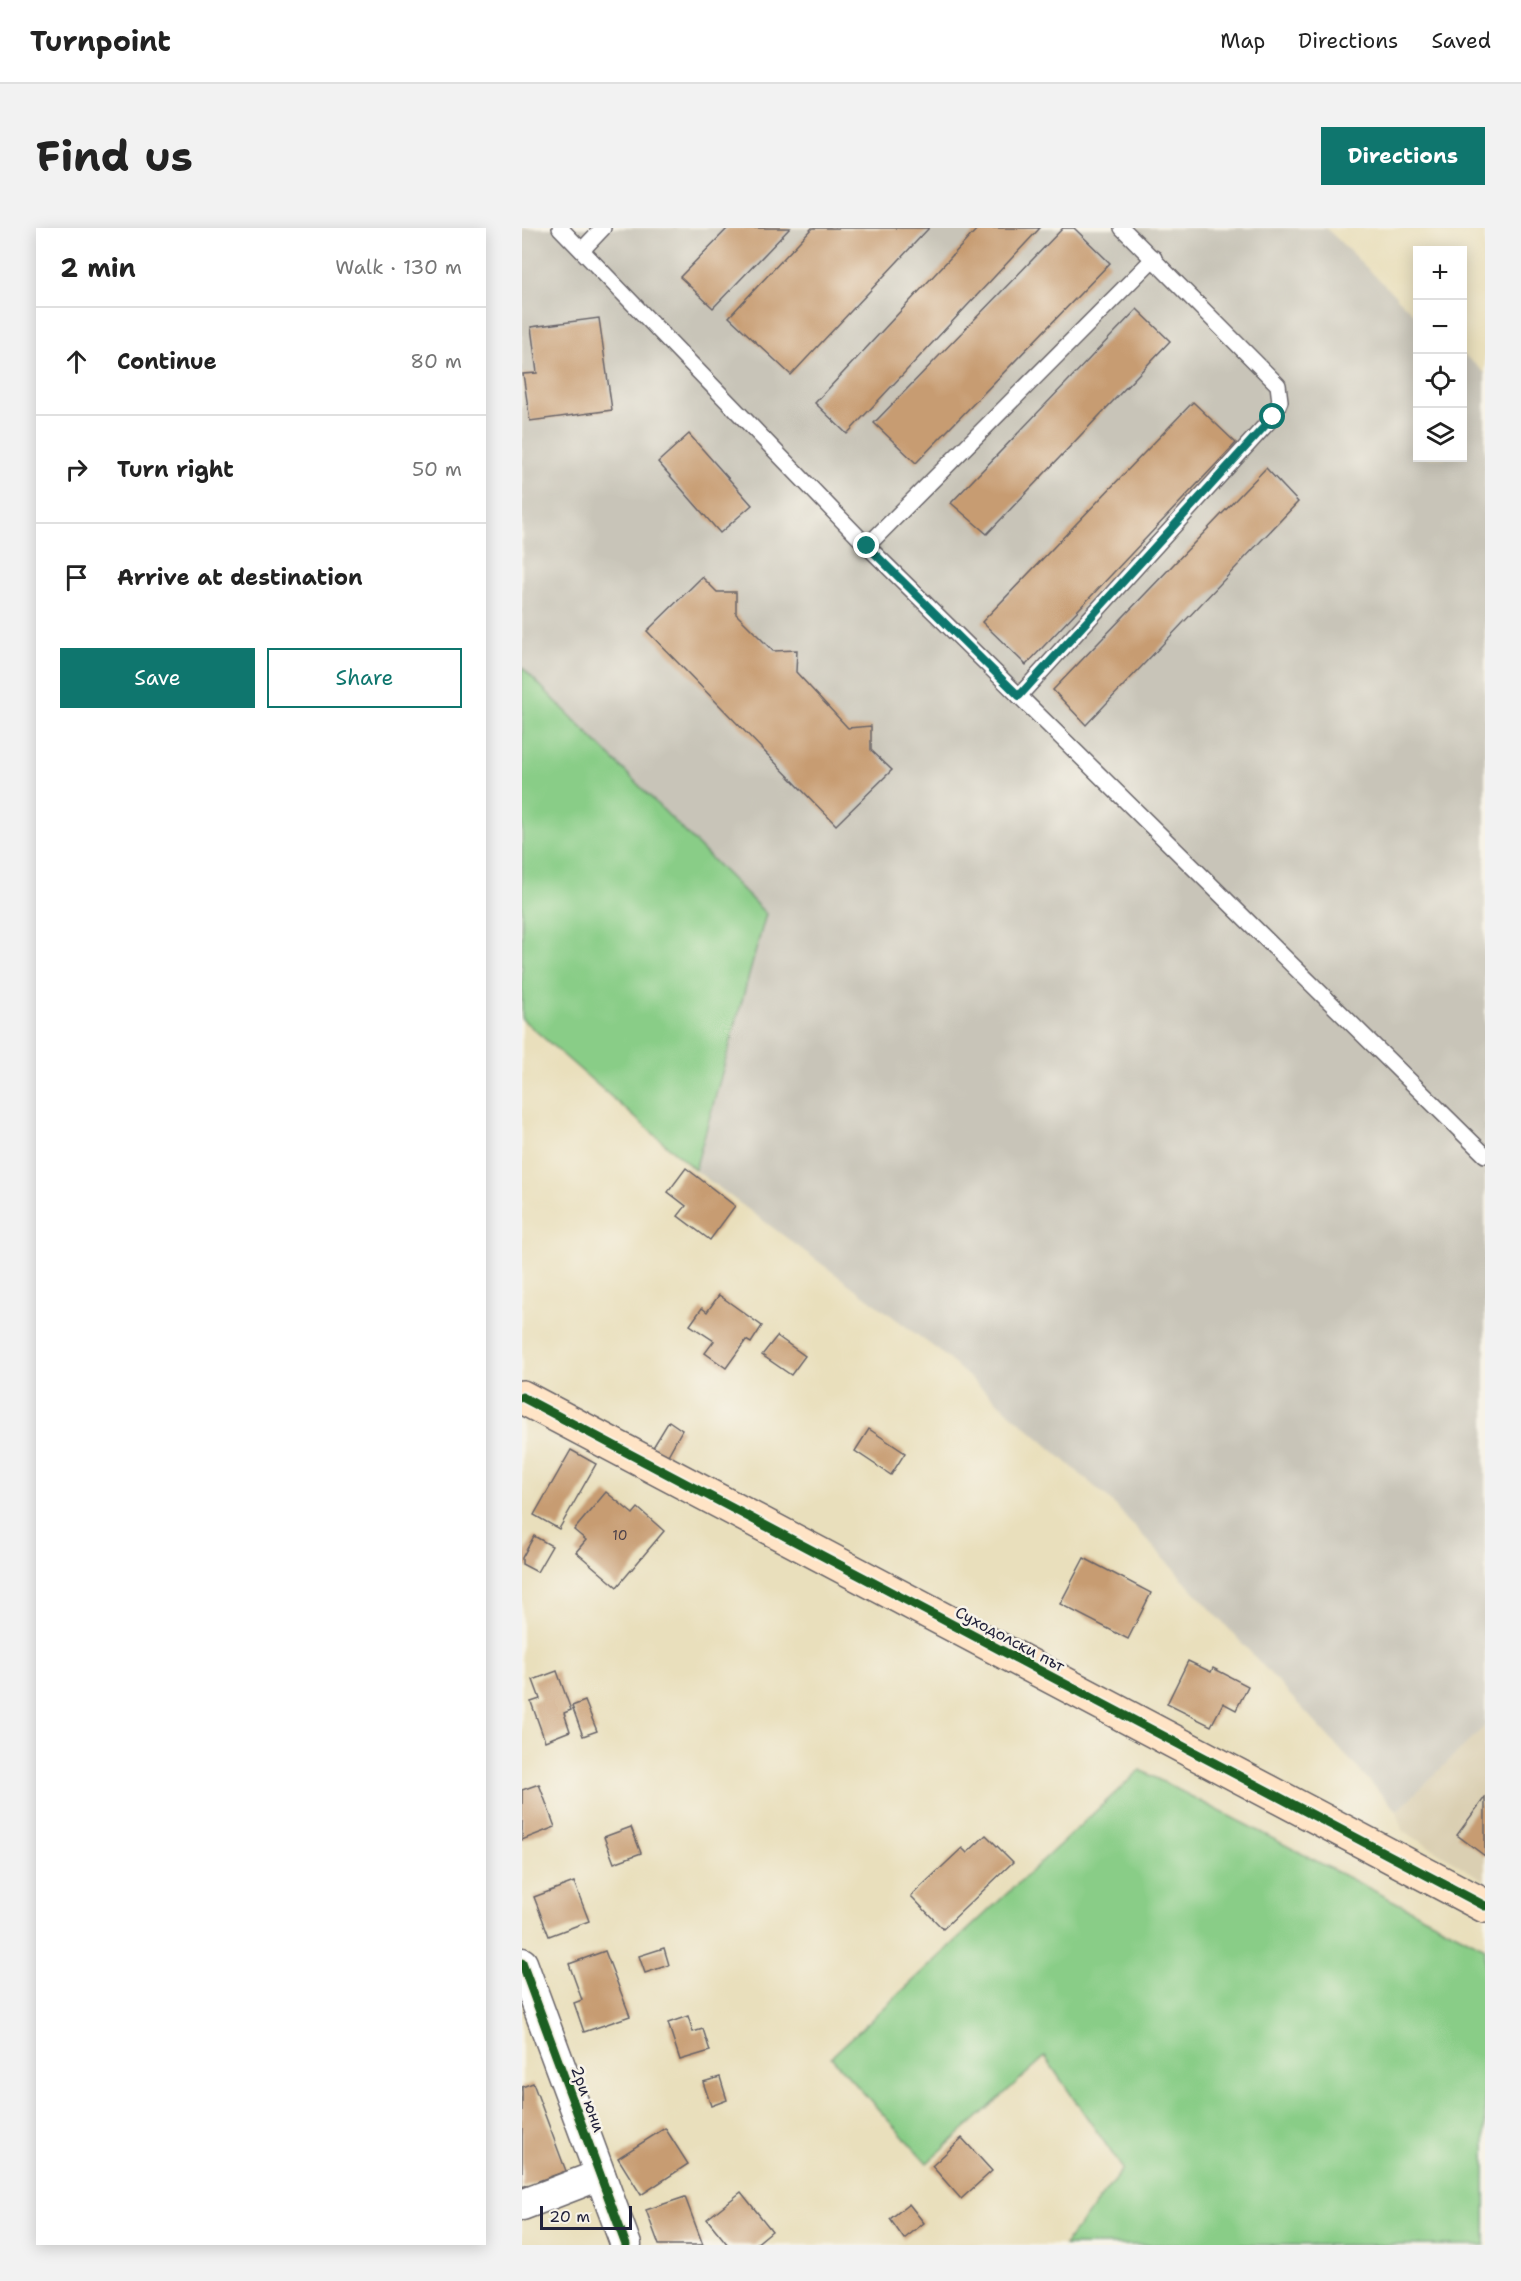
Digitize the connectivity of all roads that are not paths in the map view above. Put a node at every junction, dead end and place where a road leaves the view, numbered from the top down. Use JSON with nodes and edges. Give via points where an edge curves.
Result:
{"nodes":[{"id":1,"x":560,"y":228,"type":"edge"},
{"id":2,"x":603,"y":228,"type":"edge"},
{"id":3,"x":1122,"y":228,"type":"edge"},
{"id":4,"x":582,"y":250,"type":"junction"},
{"id":5,"x":1154,"y":258,"type":"junction"},
{"id":6,"x":867,"y":546,"type":"junction"},
{"id":7,"x":1019,"y":696,"type":"junction"},
{"id":8,"x":1485,"y":1155,"type":"edge"},
{"id":9,"x":522,"y":1397,"type":"edge"},
{"id":10,"x":1485,"y":1906,"type":"edge"},
{"id":11,"x":522,"y":1963,"type":"edge"},
{"id":12,"x":600,"y":2175,"type":"junction"},
{"id":13,"x":522,"y":2205,"type":"edge"},
{"id":14,"x":626,"y":2245,"type":"edge"}],
"edges":[{"from":1,"to":4,"type":"lane"},
{"from":2,"to":4,"type":"lane"},
{"from":3,"to":5,"type":"lane"},
{"from":4,"to":6,"type":"lane"},
{"from":5,"to":6,"type":"lane"},
{"from":5,"to":7,"type":"lane","via":[[1278,385],[1280,401],[1273,417]]},
{"from":6,"to":7,"type":"lane"},
{"from":7,"to":8,"type":"lane"},
{"from":9,"to":10,"type":"street","name":"Суходолски път"},
{"from":11,"to":12,"type":"street","name":"2ри юни"},
{"from":12,"to":13,"type":"street"},
{"from":12,"to":14,"type":"street","name":"2ри юни"}]}
